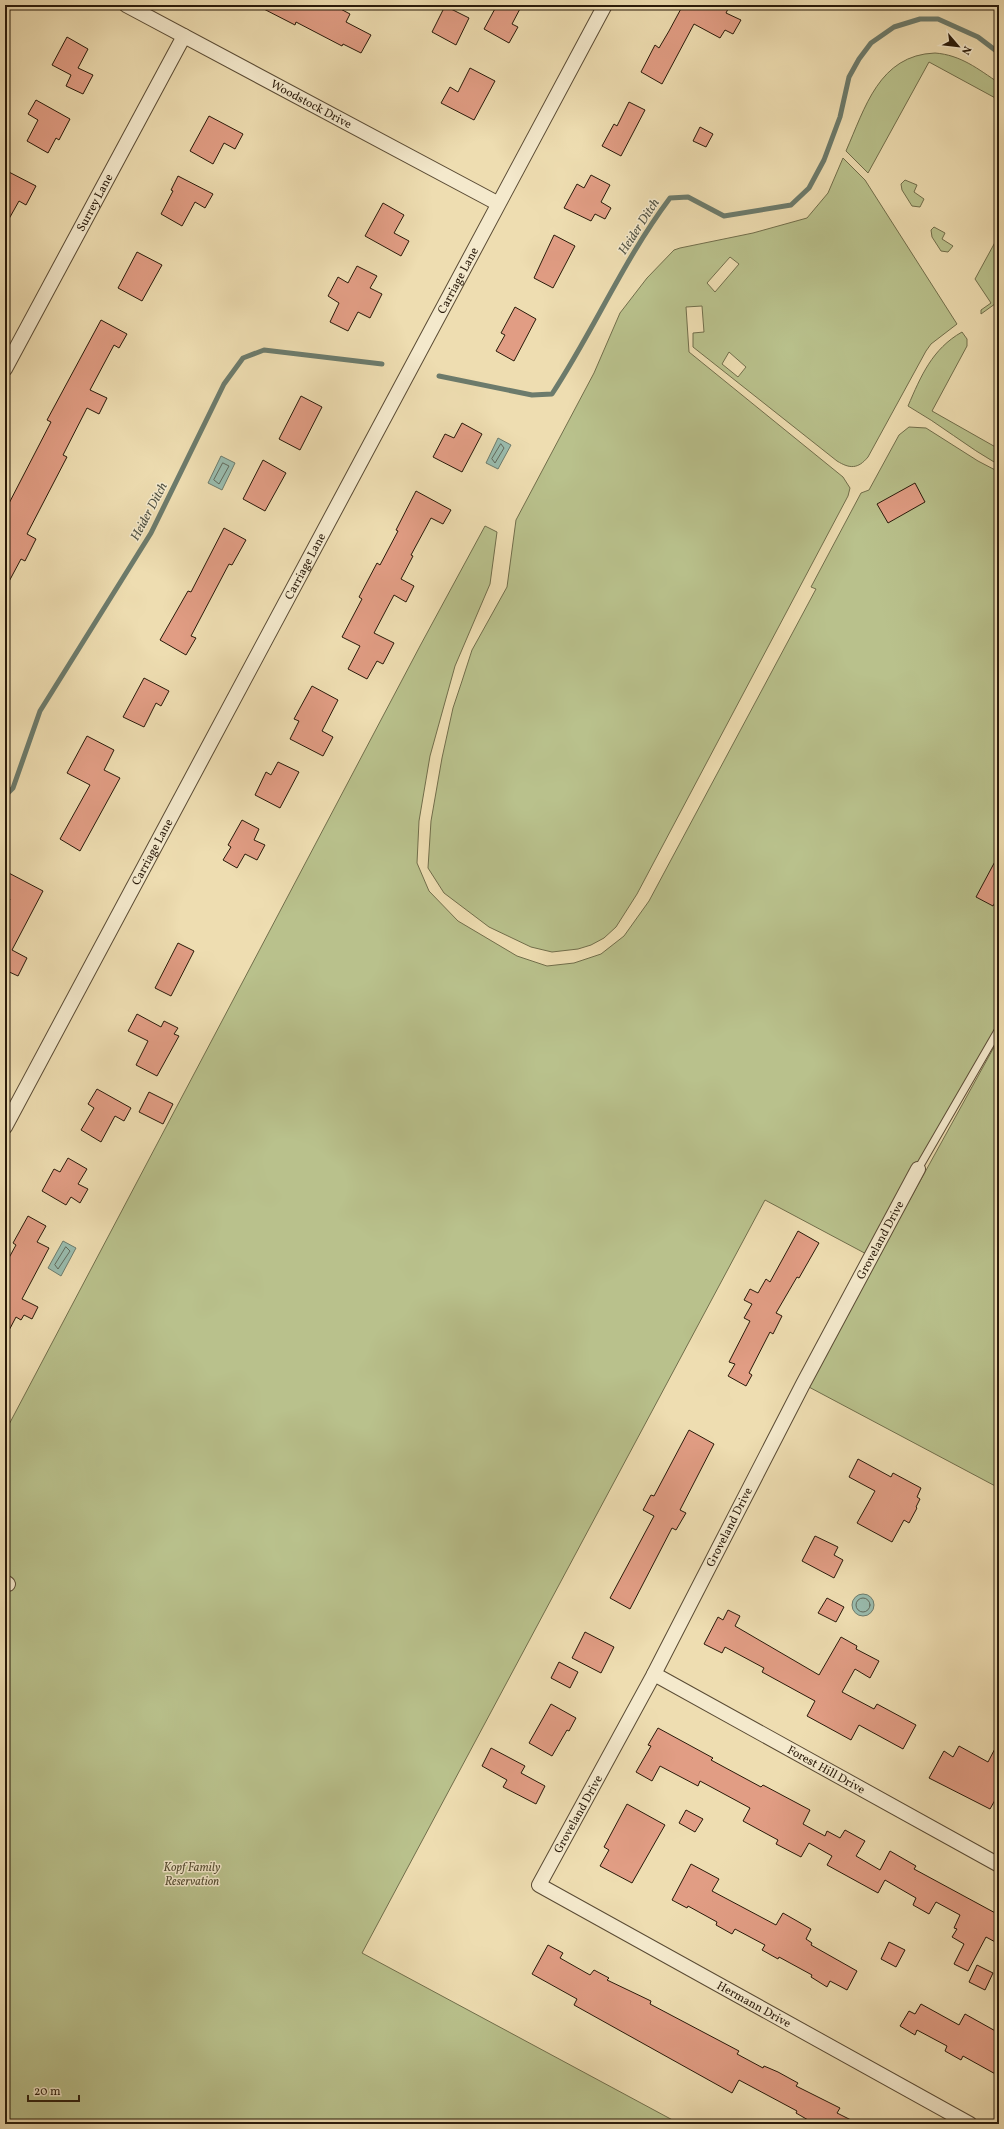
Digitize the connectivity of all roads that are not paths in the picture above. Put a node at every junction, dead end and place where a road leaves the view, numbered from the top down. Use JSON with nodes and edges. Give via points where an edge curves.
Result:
{"nodes":[{"id":1,"x":126,"y":5,"type":"edge"},
{"id":2,"x":604,"y":5,"type":"edge"},
{"id":3,"x":184,"y":36,"type":"junction"},
{"id":4,"x":497,"y":203,"type":"junction"},
{"id":5,"x":5,"y":369,"type":"edge"},
{"id":6,"x":999,"y":1029,"type":"edge"},
{"id":7,"x":5,"y":1127,"type":"edge"},
{"id":8,"x":918,"y":1169,"type":"joint"},
{"id":9,"x":654,"y":1674,"type":"junction"},
{"id":10,"x":999,"y":1865,"type":"edge"},
{"id":11,"x":539,"y":1885,"type":"joint"},
{"id":12,"x":970,"y":2124,"type":"edge"}],
"edges":[{"from":1,"to":3,"type":"street","name":"Woodstock Drive"},
{"from":2,"to":4,"type":"street","name":"Carriage Lane"},
{"from":3,"to":4,"type":"street","name":"Woodstock Drive"},
{"from":3,"to":5,"type":"street","name":"Surrey Lane"},
{"from":4,"to":7,"type":"street","name":"Carriage Lane"},
{"from":6,"to":8,"type":"lane"},
{"from":8,"to":9,"type":"street","name":"Groveland Drive","via":[[803,1384]]},
{"from":9,"to":10,"type":"street","name":"Forest Hill Drive"},
{"from":9,"to":11,"type":"street","name":"Groveland Drive"},
{"from":11,"to":12,"type":"street","name":"Hermann Drive"}]}
